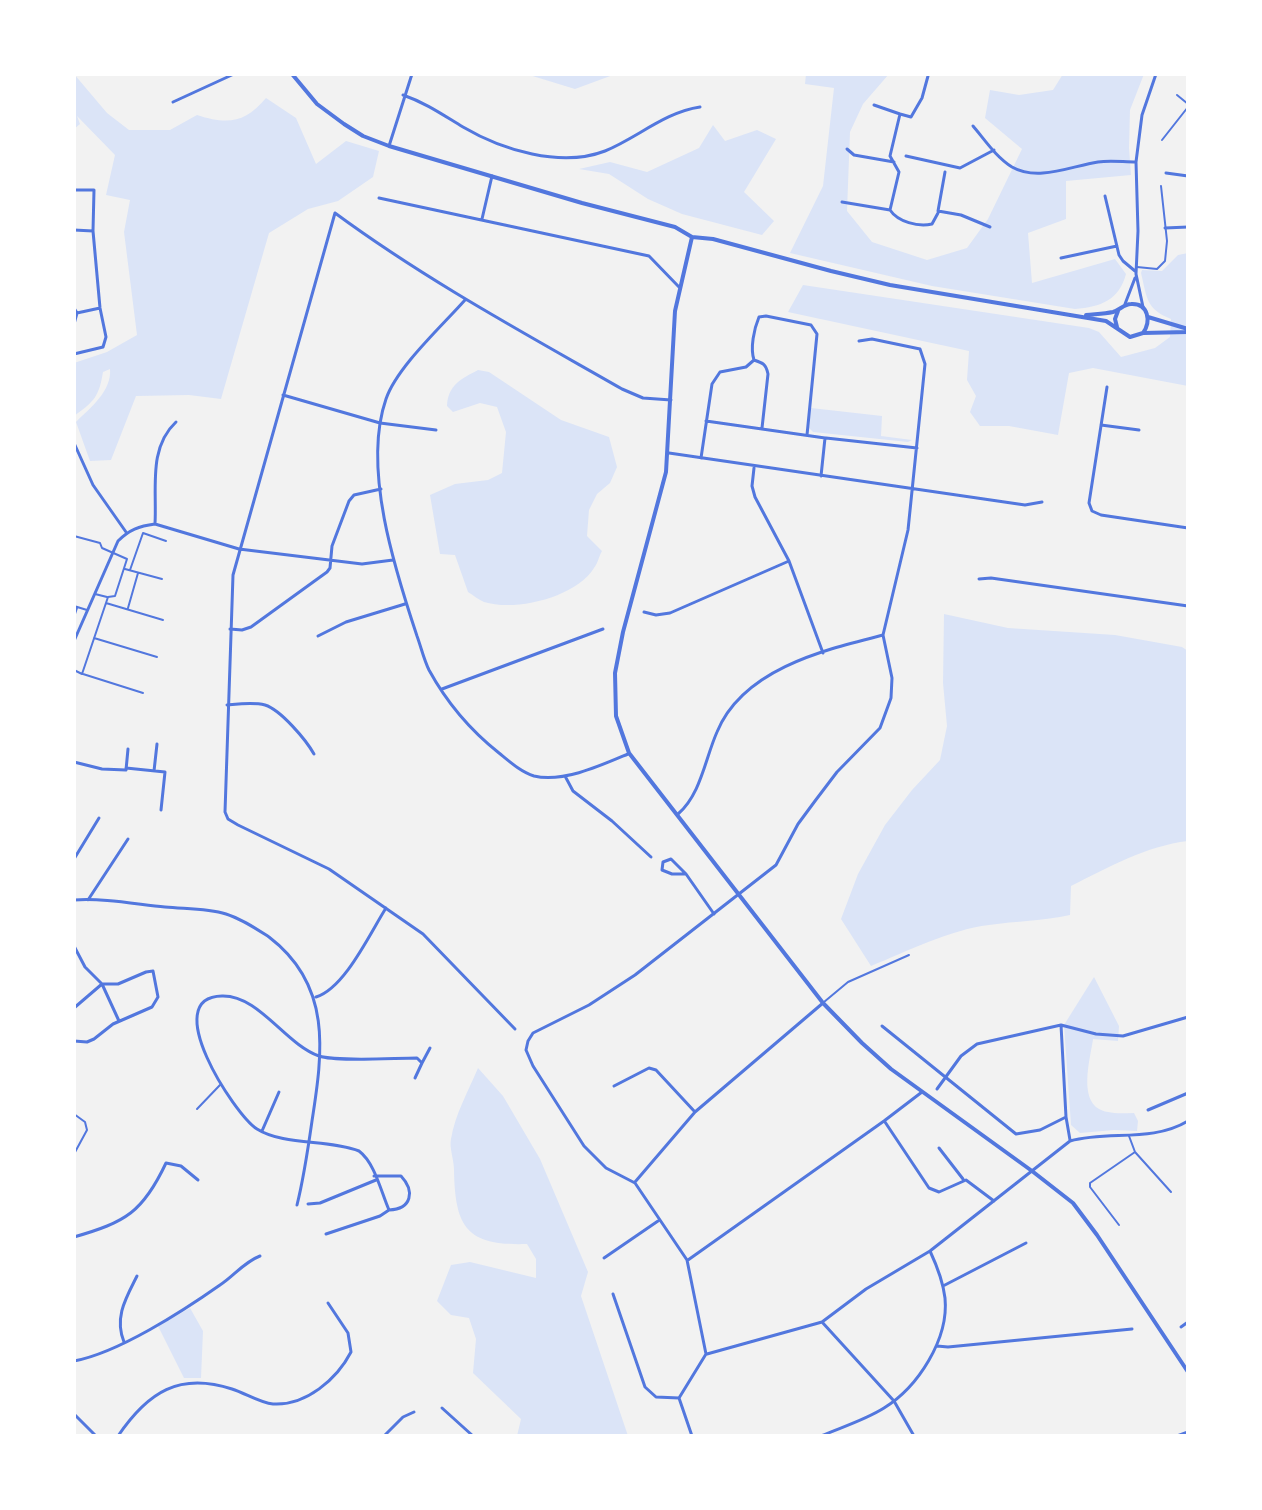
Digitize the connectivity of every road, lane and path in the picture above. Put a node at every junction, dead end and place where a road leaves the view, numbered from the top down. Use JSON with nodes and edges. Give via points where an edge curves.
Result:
{"nodes":[{"id":1,"x":234,"y":74,"type":"edge"},
{"id":2,"x":292,"y":74,"type":"edge"},
{"id":3,"x":412,"y":74,"type":"edge"},
{"id":4,"x":1156,"y":74,"type":"edge"},
{"id":5,"x":928,"y":76,"type":"edge"},
{"id":6,"x":403,"y":95,"type":"junction"},
{"id":7,"x":1177,"y":95,"type":"dead end"},
{"id":8,"x":173,"y":102,"type":"dead end"},
{"id":9,"x":874,"y":105,"type":"dead end"},
{"id":10,"x":1188,"y":105,"type":"edge"},
{"id":11,"x":700,"y":107,"type":"dead end"},
{"id":12,"x":900,"y":114,"type":"junction"},
{"id":13,"x":973,"y":126,"type":"dead end"},
{"id":14,"x":1162,"y":140,"type":"dead end"},
{"id":15,"x":389,"y":146,"type":"junction"},
{"id":16,"x":847,"y":149,"type":"dead end"},
{"id":17,"x":994,"y":150,"type":"junction"},
{"id":18,"x":906,"y":156,"type":"dead end"},
{"id":19,"x":894,"y":162,"type":"junction"},
{"id":20,"x":1136,"y":162,"type":"junction"},
{"id":21,"x":945,"y":172,"type":"dead end"},
{"id":22,"x":1166,"y":173,"type":"dead end"},
{"id":23,"x":492,"y":176,"type":"junction"},
{"id":24,"x":1188,"y":176,"type":"edge"},
{"id":25,"x":1161,"y":186,"type":"dead end"},
{"id":26,"x":74,"y":190,"type":"edge"},
{"id":27,"x":1105,"y":196,"type":"dead end"},
{"id":28,"x":379,"y":198,"type":"dead end"},
{"id":29,"x":842,"y":202,"type":"dead end"},
{"id":30,"x":890,"y":210,"type":"junction"},
{"id":31,"x":938,"y":211,"type":"junction"},
{"id":32,"x":481,"y":221,"type":"junction"},
{"id":33,"x":990,"y":227,"type":"dead end"},
{"id":34,"x":1188,"y":227,"type":"edge"},
{"id":35,"x":1165,"y":228,"type":"junction"},
{"id":36,"x":74,"y":230,"type":"edge"},
{"id":37,"x":93,"y":231,"type":"junction"},
{"id":38,"x":692,"y":237,"type":"junction"},
{"id":39,"x":1117,"y":246,"type":"junction"},
{"id":40,"x":1061,"y":258,"type":"dead end"},
{"id":41,"x":1136,"y":271,"type":"junction"},
{"id":42,"x":679,"y":287,"type":"junction"},
{"id":43,"x":465,"y":300,"type":"junction"},
{"id":44,"x":1124,"y":305,"type":"junction"},
{"id":45,"x":100,"y":308,"type":"junction"},
{"id":46,"x":1144,"y":309,"type":"junction"},
{"id":47,"x":75,"y":310,"type":"edge"},
{"id":48,"x":1118,"y":311,"type":"junction"},
{"id":49,"x":1080,"y":316,"type":"junction"},
{"id":50,"x":1148,"y":317,"type":"junction"},
{"id":51,"x":74,"y":324,"type":"edge"},
{"id":52,"x":1117,"y":327,"type":"junction"},
{"id":53,"x":1188,"y":330,"type":"edge"},
{"id":54,"x":1143,"y":333,"type":"junction"},
{"id":55,"x":859,"y":341,"type":"dead end"},
{"id":56,"x":74,"y":354,"type":"edge"},
{"id":57,"x":754,"y":360,"type":"junction"},
{"id":58,"x":1107,"y":387,"type":"dead end"},
{"id":59,"x":283,"y":395,"type":"junction"},
{"id":60,"x":671,"y":400,"type":"junction"},
{"id":61,"x":706,"y":421,"type":"junction"},
{"id":62,"x":176,"y":422,"type":"dead end"},
{"id":63,"x":380,"y":423,"type":"junction"},
{"id":64,"x":1101,"y":425,"type":"junction"},
{"id":65,"x":762,"y":428,"type":"junction"},
{"id":66,"x":436,"y":430,"type":"dead end"},
{"id":67,"x":1139,"y":430,"type":"dead end"},
{"id":68,"x":807,"y":435,"type":"junction"},
{"id":69,"x":825,"y":438,"type":"junction"},
{"id":70,"x":74,"y":443,"type":"edge"},
{"id":71,"x":917,"y":448,"type":"junction"},
{"id":72,"x":669,"y":453,"type":"junction"},
{"id":73,"x":701,"y":458,"type":"junction"},
{"id":74,"x":754,"y":466,"type":"junction"},
{"id":75,"x":821,"y":476,"type":"junction"},
{"id":76,"x":381,"y":489,"type":"junction"},
{"id":77,"x":912,"y":489,"type":"junction"},
{"id":78,"x":1042,"y":502,"type":"dead end"},
{"id":79,"x":155,"y":524,"type":"junction"},
{"id":80,"x":1188,"y":528,"type":"edge"},
{"id":81,"x":126,"y":532,"type":"junction"},
{"id":82,"x":74,"y":536,"type":"edge"},
{"id":83,"x":166,"y":541,"type":"dead end"},
{"id":84,"x":239,"y":549,"type":"junction"},
{"id":85,"x":111,"y":553,"type":"junction"},
{"id":86,"x":331,"y":560,"type":"junction"},
{"id":87,"x":393,"y":560,"type":"junction"},
{"id":88,"x":789,"y":561,"type":"junction"},
{"id":89,"x":124,"y":569,"type":"junction"},
{"id":90,"x":130,"y":570,"type":"junction"},
{"id":91,"x":138,"y":573,"type":"junction"},
{"id":92,"x":162,"y":579,"type":"dead end"},
{"id":93,"x":979,"y":579,"type":"dead end"},
{"id":94,"x":95,"y":594,"type":"junction"},
{"id":95,"x":108,"y":597,"type":"junction"},
{"id":96,"x":106,"y":603,"type":"junction"},
{"id":97,"x":405,"y":604,"type":"junction"},
{"id":98,"x":76,"y":606,"type":"edge"},
{"id":99,"x":1188,"y":606,"type":"edge"},
{"id":100,"x":128,"y":609,"type":"junction"},
{"id":101,"x":88,"y":610,"type":"junction"},
{"id":102,"x":644,"y":612,"type":"dead end"},
{"id":103,"x":74,"y":617,"type":"edge"},
{"id":104,"x":163,"y":620,"type":"dead end"},
{"id":105,"x":230,"y":629,"type":"junction"},
{"id":106,"x":603,"y":629,"type":"dead end"},
{"id":107,"x":883,"y":635,"type":"junction"},
{"id":108,"x":318,"y":636,"type":"dead end"},
{"id":109,"x":94,"y":638,"type":"junction"},
{"id":110,"x":74,"y":641,"type":"edge"},
{"id":111,"x":823,"y":653,"type":"junction"},
{"id":112,"x":157,"y":657,"type":"dead end"},
{"id":113,"x":74,"y":670,"type":"edge"},
{"id":114,"x":82,"y":674,"type":"junction"},
{"id":115,"x":441,"y":690,"type":"junction"},
{"id":116,"x":143,"y":693,"type":"dead end"},
{"id":117,"x":227,"y":705,"type":"junction"},
{"id":118,"x":157,"y":744,"type":"dead end"},
{"id":119,"x":128,"y":749,"type":"dead end"},
{"id":120,"x":629,"y":753,"type":"junction"},
{"id":121,"x":314,"y":754,"type":"dead end"},
{"id":122,"x":74,"y":762,"type":"edge"},
{"id":123,"x":126,"y":768,"type":"junction"},
{"id":124,"x":154,"y":771,"type":"junction"},
{"id":125,"x":565,"y":776,"type":"junction"},
{"id":126,"x":161,"y":810,"type":"dead end"},
{"id":127,"x":678,"y":814,"type":"junction"},
{"id":128,"x":99,"y":818,"type":"dead end"},
{"id":129,"x":128,"y":839,"type":"dead end"},
{"id":130,"x":651,"y":857,"type":"dead end"},
{"id":131,"x":74,"y":859,"type":"edge"},
{"id":132,"x":686,"y":874,"type":"junction"},
{"id":133,"x":741,"y":895,"type":"junction"},
{"id":134,"x":74,"y":900,"type":"edge"},
{"id":135,"x":88,"y":900,"type":"junction"},
{"id":136,"x":386,"y":908,"type":"junction"},
{"id":137,"x":714,"y":914,"type":"junction"},
{"id":138,"x":74,"y":946,"type":"edge"},
{"id":139,"x":909,"y":955,"type":"dead end"},
{"id":140,"x":102,"y":984,"type":"junction"},
{"id":141,"x":315,"y":998,"type":"junction"},
{"id":142,"x":823,"y":1003,"type":"junction"},
{"id":143,"x":74,"y":1008,"type":"edge"},
{"id":144,"x":1188,"y":1017,"type":"edge"},
{"id":145,"x":119,"y":1021,"type":"junction"},
{"id":146,"x":1061,"y":1025,"type":"junction"},
{"id":147,"x":882,"y":1026,"type":"dead end"},
{"id":148,"x":515,"y":1029,"type":"dead end"},
{"id":149,"x":74,"y":1041,"type":"edge"},
{"id":150,"x":430,"y":1048,"type":"dead end"},
{"id":151,"x":320,"y":1057,"type":"junction"},
{"id":152,"x":422,"y":1063,"type":"junction"},
{"id":153,"x":944,"y":1077,"type":"junction"},
{"id":154,"x":415,"y":1078,"type":"dead end"},
{"id":155,"x":221,"y":1085,"type":"junction"},
{"id":156,"x":614,"y":1086,"type":"dead end"},
{"id":157,"x":937,"y":1089,"type":"dead end"},
{"id":158,"x":279,"y":1092,"type":"dead end"},
{"id":159,"x":922,"y":1092,"type":"junction"},
{"id":160,"x":1188,"y":1093,"type":"edge"},
{"id":161,"x":197,"y":1109,"type":"dead end"},
{"id":162,"x":1148,"y":1110,"type":"dead end"},
{"id":163,"x":695,"y":1112,"type":"junction"},
{"id":164,"x":74,"y":1114,"type":"edge"},
{"id":165,"x":1066,"y":1117,"type":"junction"},
{"id":166,"x":884,"y":1121,"type":"junction"},
{"id":167,"x":1188,"y":1121,"type":"edge"},
{"id":168,"x":262,"y":1131,"type":"junction"},
{"id":169,"x":1129,"y":1135,"type":"junction"},
{"id":170,"x":1070,"y":1141,"type":"junction"},
{"id":171,"x":309,"y":1142,"type":"junction"},
{"id":172,"x":939,"y":1148,"type":"dead end"},
{"id":173,"x":1135,"y":1152,"type":"junction"},
{"id":174,"x":74,"y":1154,"type":"edge"},
{"id":175,"x":1032,"y":1171,"type":"junction"},
{"id":176,"x":375,"y":1178,"type":"junction"},
{"id":177,"x":963,"y":1179,"type":"junction"},
{"id":178,"x":198,"y":1180,"type":"dead end"},
{"id":179,"x":635,"y":1183,"type":"junction"},
{"id":180,"x":1171,"y":1192,"type":"dead end"},
{"id":181,"x":994,"y":1201,"type":"junction"},
{"id":182,"x":308,"y":1204,"type":"dead end"},
{"id":183,"x":297,"y":1205,"type":"dead end"},
{"id":184,"x":389,"y":1210,"type":"junction"},
{"id":185,"x":658,"y":1221,"type":"junction"},
{"id":186,"x":1119,"y":1225,"type":"dead end"},
{"id":187,"x":326,"y":1234,"type":"dead end"},
{"id":188,"x":74,"y":1237,"type":"edge"},
{"id":189,"x":1026,"y":1243,"type":"dead end"},
{"id":190,"x":930,"y":1251,"type":"junction"},
{"id":191,"x":260,"y":1256,"type":"dead end"},
{"id":192,"x":604,"y":1258,"type":"dead end"},
{"id":193,"x":687,"y":1260,"type":"junction"},
{"id":194,"x":137,"y":1276,"type":"dead end"},
{"id":195,"x":943,"y":1286,"type":"junction"},
{"id":196,"x":613,"y":1294,"type":"dead end"},
{"id":197,"x":328,"y":1303,"type":"dead end"},
{"id":198,"x":822,"y":1322,"type":"junction"},
{"id":199,"x":1188,"y":1322,"type":"edge"},
{"id":200,"x":1181,"y":1327,"type":"dead end"},
{"id":201,"x":1132,"y":1329,"type":"dead end"},
{"id":202,"x":124,"y":1342,"type":"junction"},
{"id":203,"x":937,"y":1346,"type":"junction"},
{"id":204,"x":706,"y":1354,"type":"junction"},
{"id":205,"x":74,"y":1361,"type":"edge"},
{"id":206,"x":1187,"y":1369,"type":"edge"},
{"id":207,"x":679,"y":1398,"type":"junction"},
{"id":208,"x":894,"y":1401,"type":"junction"},
{"id":209,"x":442,"y":1408,"type":"dead end"},
{"id":210,"x":414,"y":1412,"type":"dead end"},
{"id":211,"x":74,"y":1414,"type":"edge"},
{"id":212,"x":1188,"y":1432,"type":"edge"},
{"id":213,"x":471,"y":1435,"type":"edge"},
{"id":214,"x":96,"y":1436,"type":"edge"},
{"id":215,"x":118,"y":1436,"type":"edge"},
{"id":216,"x":384,"y":1436,"type":"edge"},
{"id":217,"x":692,"y":1436,"type":"edge"},
{"id":218,"x":821,"y":1436,"type":"edge"},
{"id":219,"x":914,"y":1436,"type":"edge"},
{"id":220,"x":1177,"y":1436,"type":"edge"}],
"edges":[{"from":1,"to":8,"type":"street"},
{"from":2,"to":15,"type":"street","via":[[317,104],[363,136]]},
{"from":3,"to":6,"type":"street"},
{"from":4,"to":20,"type":"street","via":[[1142,115]]},
{"from":5,"to":12,"type":"street","via":[[911,117]]},
{"from":6,"to":11,"type":"street","via":[[499,144],[569,157],[606,151]]},
{"from":6,"to":15,"type":"street"},
{"from":7,"to":10,"type":"lane"},
{"from":9,"to":12,"type":"street"},
{"from":10,"to":14,"type":"lane"},
{"from":12,"to":19,"type":"street","via":[[890,156]]},
{"from":13,"to":17,"type":"street"},
{"from":15,"to":23,"type":"street"},
{"from":16,"to":19,"type":"street"},
{"from":17,"to":18,"type":"street","via":[[960,168]]},
{"from":17,"to":20,"type":"street","via":[[1014,168],[1033,173]]},
{"from":19,"to":30,"type":"street","via":[[899,172]]},
{"from":20,"to":41,"type":"street"},
{"from":21,"to":31,"type":"street"},
{"from":22,"to":24,"type":"street"},
{"from":23,"to":32,"type":"street"},
{"from":23,"to":38,"type":"street","via":[[675,227]]},
{"from":25,"to":35,"type":"lane"},
{"from":26,"to":37,"type":"street","via":[[94,190]]},
{"from":27,"to":39,"type":"street"},
{"from":28,"to":32,"type":"street"},
{"from":29,"to":30,"type":"street"},
{"from":30,"to":31,"type":"street","via":[[900,220],[927,226]]},
{"from":31,"to":33,"type":"street"},
{"from":32,"to":42,"type":"street","via":[[649,256]]},
{"from":34,"to":35,"type":"street"},
{"from":35,"to":41,"type":"lane","via":[[1167,255],[1162,266]]},
{"from":36,"to":37,"type":"street"},
{"from":37,"to":45,"type":"street"},
{"from":38,"to":42,"type":"street"},
{"from":38,"to":49,"type":"street","via":[[890,285]]},
{"from":39,"to":40,"type":"street"},
{"from":39,"to":41,"type":"street","via":[[1123,261]]},
{"from":41,"to":44,"type":"street"},
{"from":41,"to":46,"type":"street"},
{"from":42,"to":60,"type":"street"},
{"from":43,"to":59,"type":"street","via":[[335,213]]},
{"from":43,"to":60,"type":"street","via":[[622,389],[643,398]]},
{"from":43,"to":63,"type":"street","via":[[393,381]]},
{"from":44,"to":46,"type":"street"},
{"from":44,"to":48,"type":"street"},
{"from":45,"to":47,"type":"street"},
{"from":45,"to":56,"type":"street","via":[[103,347]]},
{"from":46,"to":50,"type":"street"},
{"from":47,"to":51,"type":"street"},
{"from":48,"to":49,"type":"street"},
{"from":48,"to":52,"type":"street"},
{"from":49,"to":52,"type":"street"},
{"from":50,"to":53,"type":"street"},
{"from":50,"to":54,"type":"street"},
{"from":52,"to":54,"type":"street","via":[[1126,336]]},
{"from":53,"to":54,"type":"street"},
{"from":55,"to":71,"type":"street","via":[[920,349],[925,364]]},
{"from":57,"to":61,"type":"street","via":[[720,372],[712,384]]},
{"from":57,"to":65,"type":"street","via":[[763,363],[768,374]]},
{"from":57,"to":68,"type":"street","via":[[759,317],[815,328]]},
{"from":58,"to":64,"type":"street"},
{"from":59,"to":63,"type":"street"},
{"from":59,"to":84,"type":"street"},
{"from":60,"to":72,"type":"street"},
{"from":61,"to":65,"type":"street"},
{"from":61,"to":73,"type":"street"},
{"from":62,"to":79,"type":"street","via":[[165,432],[158,452]]},
{"from":63,"to":66,"type":"street"},
{"from":63,"to":76,"type":"street"},
{"from":64,"to":67,"type":"street"},
{"from":64,"to":80,"type":"street","via":[[1092,511]]},
{"from":65,"to":68,"type":"street"},
{"from":68,"to":69,"type":"street"},
{"from":69,"to":71,"type":"street"},
{"from":69,"to":75,"type":"street"},
{"from":70,"to":81,"type":"street","via":[[93,485]]},
{"from":71,"to":77,"type":"street"},
{"from":72,"to":73,"type":"street"},
{"from":72,"to":120,"type":"street","via":[[615,673],[616,716]]},
{"from":73,"to":74,"type":"street"},
{"from":74,"to":75,"type":"street"},
{"from":74,"to":88,"type":"street","via":[[755,497]]},
{"from":75,"to":77,"type":"street"},
{"from":76,"to":86,"type":"street","via":[[349,501]]},
{"from":76,"to":87,"type":"street"},
{"from":77,"to":78,"type":"street","via":[[1025,505]]},
{"from":77,"to":107,"type":"street","via":[[908,530]]},
{"from":79,"to":81,"type":"street"},
{"from":79,"to":84,"type":"street"},
{"from":81,"to":85,"type":"street"},
{"from":82,"to":85,"type":"lane","via":[[100,543]]},
{"from":83,"to":90,"type":"lane","via":[[143,533]]},
{"from":84,"to":86,"type":"street"},
{"from":84,"to":105,"type":"street"},
{"from":85,"to":89,"type":"lane","via":[[127,559]]},
{"from":85,"to":94,"type":"street"},
{"from":86,"to":87,"type":"street"},
{"from":86,"to":105,"type":"street","via":[[327,572],[282,607],[251,627]]},
{"from":87,"to":97,"type":"street"},
{"from":88,"to":102,"type":"street","via":[[670,613]]},
{"from":88,"to":111,"type":"street"},
{"from":89,"to":90,"type":"lane"},
{"from":89,"to":95,"type":"lane","via":[[115,596]]},
{"from":90,"to":91,"type":"lane"},
{"from":91,"to":92,"type":"lane"},
{"from":91,"to":100,"type":"lane"},
{"from":93,"to":99,"type":"street"},
{"from":94,"to":95,"type":"lane"},
{"from":94,"to":101,"type":"street"},
{"from":95,"to":96,"type":"lane"},
{"from":96,"to":100,"type":"lane"},
{"from":96,"to":109,"type":"lane"},
{"from":97,"to":108,"type":"street"},
{"from":97,"to":115,"type":"street","via":[[427,667]]},
{"from":98,"to":101,"type":"lane"},
{"from":98,"to":103,"type":"lane"},
{"from":100,"to":104,"type":"lane"},
{"from":101,"to":110,"type":"street"},
{"from":105,"to":117,"type":"street"},
{"from":106,"to":115,"type":"street"},
{"from":107,"to":111,"type":"street"},
{"from":107,"to":133,"type":"street","via":[[892,678],[880,728],[837,772],[798,824],[776,865]]},
{"from":109,"to":112,"type":"lane"},
{"from":109,"to":114,"type":"lane"},
{"from":111,"to":127,"type":"street","via":[[769,675],[727,713],[690,803]]},
{"from":113,"to":114,"type":"lane"},
{"from":114,"to":116,"type":"lane"},
{"from":115,"to":125,"type":"street","via":[[470,728],[521,771],[536,777]]},
{"from":117,"to":121,"type":"street","via":[[276,711]]},
{"from":117,"to":136,"type":"street","via":[[228,819],[329,869]]},
{"from":118,"to":124,"type":"street"},
{"from":119,"to":123,"type":"street"},
{"from":120,"to":125,"type":"street"},
{"from":120,"to":127,"type":"street"},
{"from":122,"to":123,"type":"street"},
{"from":123,"to":124,"type":"street"},
{"from":124,"to":126,"type":"street","via":[[165,772]]},
{"from":125,"to":130,"type":"street","via":[[573,791]]},
{"from":127,"to":133,"type":"street"},
{"from":128,"to":131,"type":"street"},
{"from":129,"to":135,"type":"street"},
{"from":132,"to":132,"type":"street","via":[[671,859],[663,862],[662,870]]},
{"from":132,"to":137,"type":"street"},
{"from":133,"to":137,"type":"street"},
{"from":133,"to":142,"type":"street"},
{"from":134,"to":135,"type":"street"},
{"from":135,"to":141,"type":"street","via":[[227,914],[283,948]]},
{"from":136,"to":141,"type":"street","via":[[345,973],[327,994]]},
{"from":136,"to":148,"type":"street","via":[[431,941]]},
{"from":137,"to":179,"type":"street","via":[[635,975],[533,1033],[528,1041],[526,1050],[584,1146],[606,1168]]},
{"from":138,"to":140,"type":"street"},
{"from":139,"to":142,"type":"lane","via":[[848,982]]},
{"from":140,"to":143,"type":"street"},
{"from":140,"to":145,"type":"street"},
{"from":140,"to":145,"type":"street","via":[[153,971],[156,1003]]},
{"from":141,"to":151,"type":"street"},
{"from":142,"to":159,"type":"street"},
{"from":142,"to":163,"type":"street"},
{"from":144,"to":146,"type":"street","via":[[1123,1036]]},
{"from":145,"to":149,"type":"street","via":[[94,1039]]},
{"from":146,"to":153,"type":"street","via":[[977,1044]]},
{"from":146,"to":165,"type":"street"},
{"from":147,"to":153,"type":"street"},
{"from":150,"to":152,"type":"street"},
{"from":151,"to":152,"type":"street","via":[[417,1058]]},
{"from":151,"to":155,"type":"street","via":[[242,1000],[217,996],[202,1005],[197,1023],[208,1065]]},
{"from":151,"to":171,"type":"street"},
{"from":152,"to":154,"type":"street"},
{"from":153,"to":157,"type":"street"},
{"from":153,"to":165,"type":"street","via":[[1016,1134]]},
{"from":155,"to":161,"type":"lane"},
{"from":155,"to":168,"type":"street"},
{"from":156,"to":163,"type":"street","via":[[649,1068],[656,1070]]},
{"from":158,"to":168,"type":"street"},
{"from":159,"to":166,"type":"street"},
{"from":159,"to":175,"type":"street"},
{"from":160,"to":162,"type":"street"},
{"from":163,"to":179,"type":"street"},
{"from":164,"to":174,"type":"lane","via":[[87,1130]]},
{"from":165,"to":170,"type":"street"},
{"from":166,"to":177,"type":"street","via":[[929,1188],[939,1192]]},
{"from":166,"to":193,"type":"street"},
{"from":167,"to":169,"type":"street","via":[[1157,1135]]},
{"from":168,"to":171,"type":"street"},
{"from":169,"to":170,"type":"street"},
{"from":169,"to":173,"type":"lane"},
{"from":170,"to":175,"type":"street"},
{"from":171,"to":176,"type":"street","via":[[359,1151]]},
{"from":171,"to":183,"type":"street"},
{"from":172,"to":177,"type":"street"},
{"from":173,"to":180,"type":"lane"},
{"from":173,"to":186,"type":"lane","via":[[1090,1183]]},
{"from":175,"to":181,"type":"street"},
{"from":175,"to":206,"type":"street","via":[[1073,1203]]},
{"from":176,"to":182,"type":"street"},
{"from":176,"to":184,"type":"street"},
{"from":176,"to":184,"type":"street","via":[[405,1180],[408,1204]]},
{"from":177,"to":181,"type":"street"},
{"from":178,"to":188,"type":"street","via":[[181,1166],[166,1163],[134,1213]]},
{"from":179,"to":185,"type":"street"},
{"from":181,"to":190,"type":"street"},
{"from":184,"to":187,"type":"street"},
{"from":185,"to":192,"type":"street"},
{"from":185,"to":193,"type":"street"},
{"from":189,"to":195,"type":"street"},
{"from":190,"to":195,"type":"street"},
{"from":190,"to":198,"type":"street"},
{"from":191,"to":202,"type":"street"},
{"from":193,"to":204,"type":"street"},
{"from":194,"to":202,"type":"street","via":[[119,1320]]},
{"from":195,"to":203,"type":"street","via":[[946,1302]]},
{"from":196,"to":207,"type":"street","via":[[645,1387],[656,1397]]},
{"from":197,"to":215,"type":"street","via":[[348,1333],[351,1352],[335,1376],[314,1392],[272,1404],[211,1383],[188,1382],[154,1396]]},
{"from":198,"to":204,"type":"street"},
{"from":198,"to":208,"type":"street"},
{"from":199,"to":200,"type":"street"},
{"from":201,"to":203,"type":"street"},
{"from":202,"to":205,"type":"street"},
{"from":203,"to":208,"type":"street"},
{"from":204,"to":207,"type":"street"},
{"from":207,"to":217,"type":"street"},
{"from":208,"to":218,"type":"street"},
{"from":208,"to":219,"type":"street"},
{"from":209,"to":213,"type":"street"},
{"from":210,"to":216,"type":"street"},
{"from":211,"to":214,"type":"street"},
{"from":212,"to":220,"type":"street"}]}
